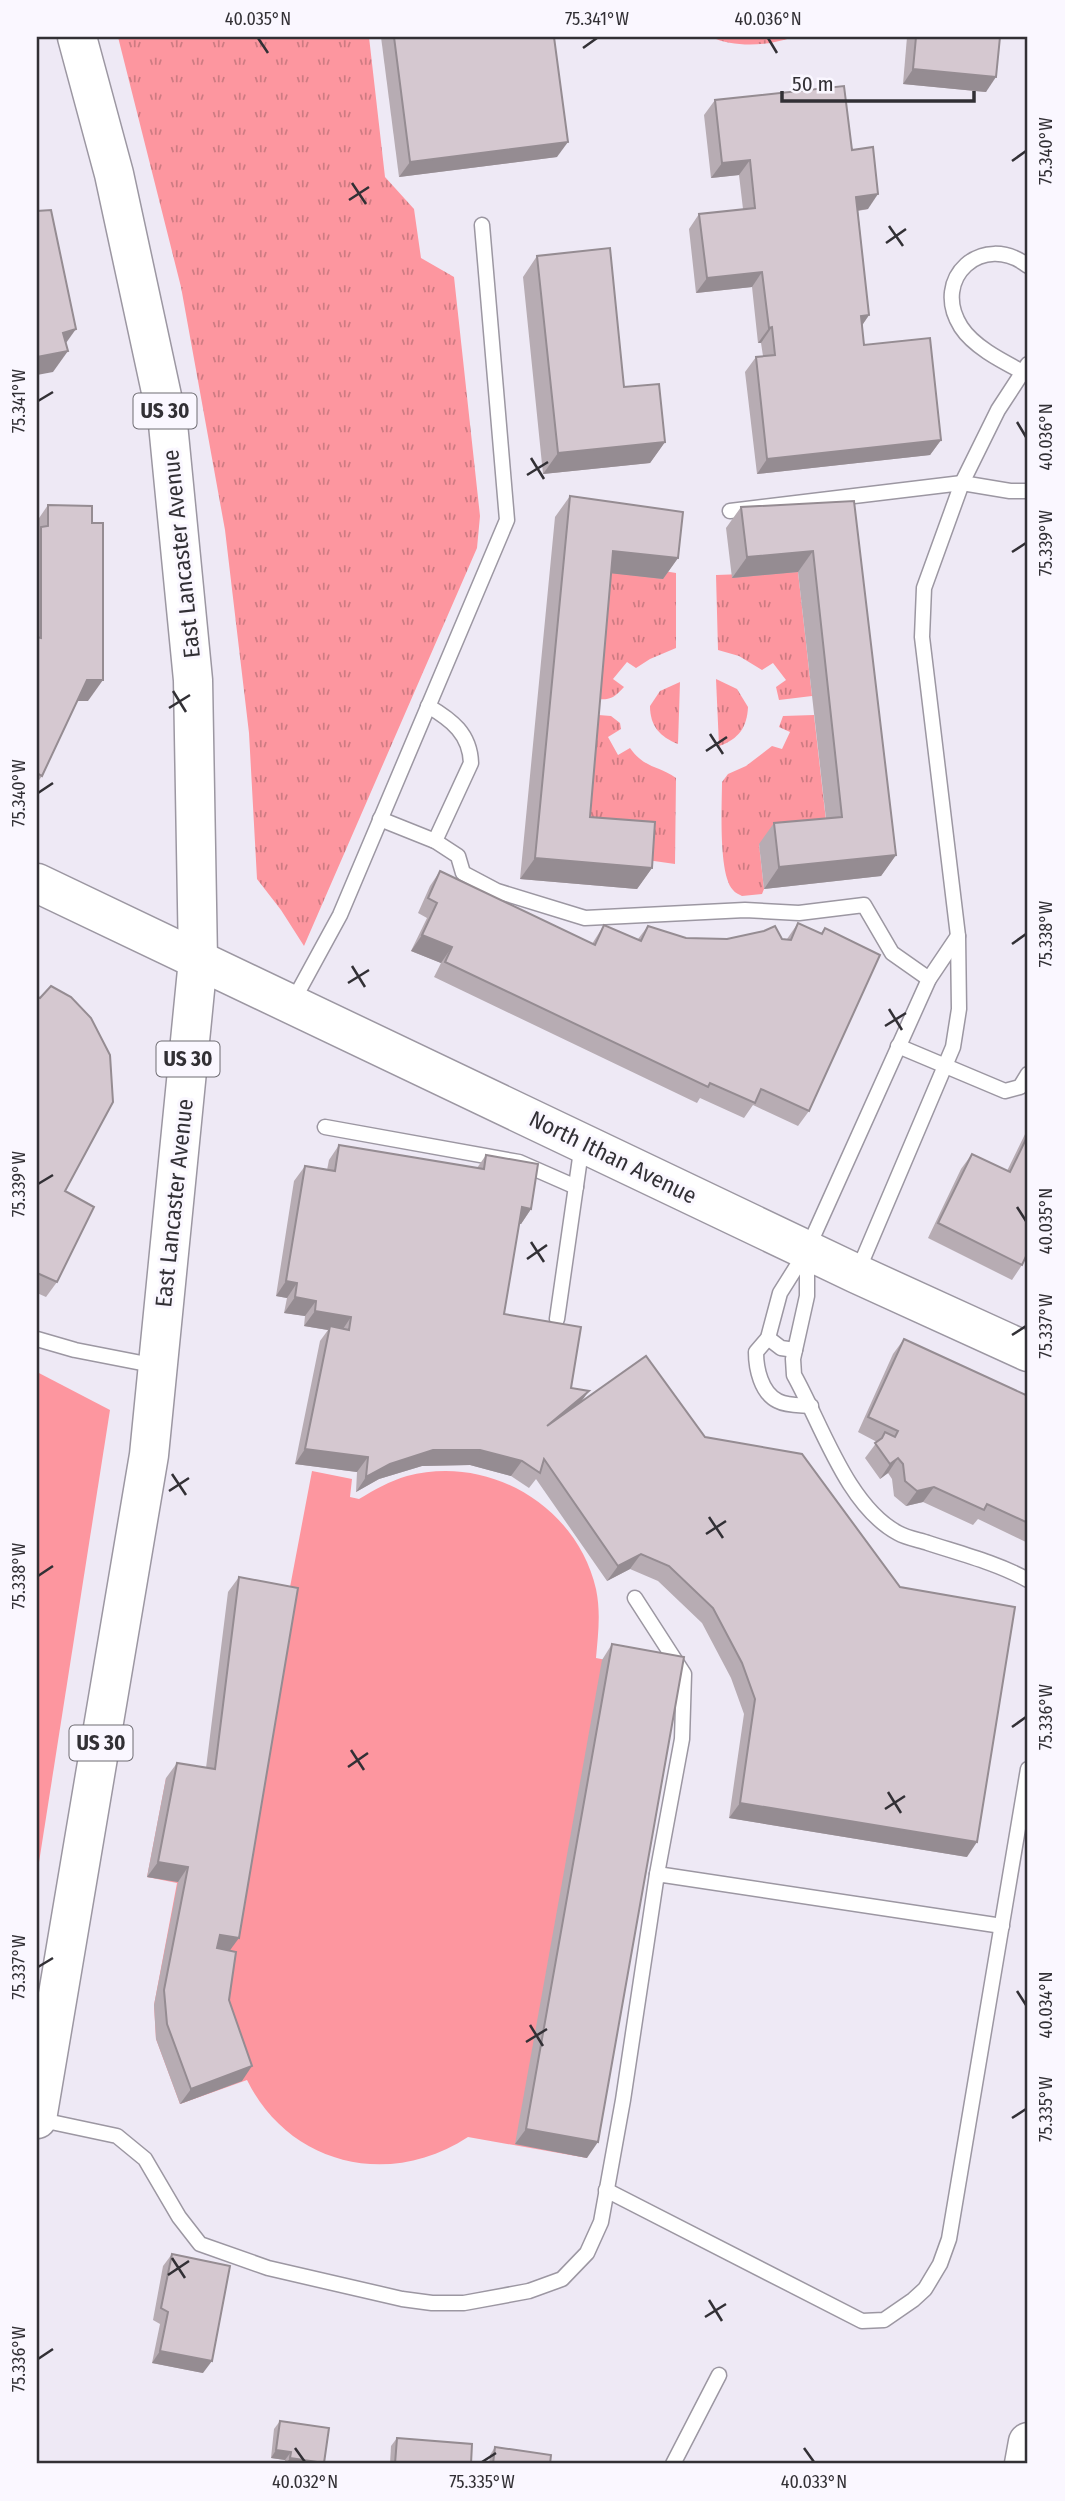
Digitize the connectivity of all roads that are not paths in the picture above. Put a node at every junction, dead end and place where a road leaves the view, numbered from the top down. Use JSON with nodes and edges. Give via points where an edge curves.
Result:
{"nodes":[{"id":1,"x":76,"y":37,"type":"edge"},
{"id":2,"x":482,"y":225,"type":"dead end"},
{"id":3,"x":1028,"y":266,"type":"edge"},
{"id":4,"x":1026,"y":368,"type":"edge"},
{"id":5,"x":962,"y":483,"type":"junction"},
{"id":6,"x":1028,"y":491,"type":"edge"},
{"id":7,"x":730,"y":511,"type":"dead end"},
{"id":8,"x":428,"y":706,"type":"junction"},
{"id":9,"x":380,"y":819,"type":"junction"},
{"id":10,"x":435,"y":841,"type":"junction"},
{"id":11,"x":37,"y":883,"type":"edge"},
{"id":12,"x":958,"y":936,"type":"junction"},
{"id":13,"x":198,"y":960,"type":"junction"},
{"id":14,"x":929,"y":979,"type":"junction"},
{"id":15,"x":291,"y":1004,"type":"junction"},
{"id":16,"x":898,"y":1046,"type":"junction"},
{"id":17,"x":945,"y":1066,"type":"junction"},
{"id":18,"x":1027,"y":1078,"type":"edge"},
{"id":19,"x":325,"y":1127,"type":"dead end"},
{"id":20,"x":582,"y":1143,"type":"junction"},
{"id":21,"x":576,"y":1187,"type":"junction"},
{"id":22,"x":807,"y":1251,"type":"junction"},
{"id":23,"x":857,"y":1274,"type":"junction"},
{"id":24,"x":557,"y":1319,"type":"dead end"},
{"id":25,"x":768,"y":1338,"type":"junction"},
{"id":26,"x":37,"y":1339,"type":"edge"},
{"id":27,"x":795,"y":1350,"type":"junction"},
{"id":28,"x":1028,"y":1352,"type":"edge"},
{"id":29,"x":158,"y":1366,"type":"junction"},
{"id":30,"x":811,"y":1406,"type":"junction"},
{"id":31,"x":1028,"y":1580,"type":"edge"},
{"id":32,"x":635,"y":1598,"type":"dead end"},
{"id":33,"x":1028,"y":1769,"type":"edge"},
{"id":34,"x":657,"y":1874,"type":"junction"},
{"id":35,"x":1002,"y":1926,"type":"junction"},
{"id":36,"x":37,"y":2119,"type":"edge"},
{"id":37,"x":606,"y":2190,"type":"junction"},
{"id":38,"x":719,"y":2375,"type":"dead end"},
{"id":39,"x":1028,"y":2442,"type":"edge"},
{"id":40,"x":673,"y":2464,"type":"edge"},
{"id":41,"x":1024,"y":2464,"type":"edge"}],
"edges":[{"from":1,"to":13,"type":"main road","name":"East Lancaster Avenue","number":"US 30","via":[[114,173],[168,424],[193,680]]},
{"from":2,"to":8,"type":"lane","via":[[507,520]]},
{"from":3,"to":4,"type":"lane","via":[[1011,255],[983,255],[959,272],[951,296],[962,330],[981,346]]},
{"from":4,"to":5,"type":"lane","via":[[998,410]]},
{"from":5,"to":6,"type":"lane"},
{"from":5,"to":7,"type":"lane"},
{"from":5,"to":12,"type":"lane","via":[[924,588],[922,637]]},
{"from":8,"to":9,"type":"lane"},
{"from":8,"to":10,"type":"lane","via":[[464,734],[471,763]]},
{"from":9,"to":10,"type":"lane"},
{"from":9,"to":15,"type":"lane","via":[[340,915]]},
{"from":10,"to":14,"type":"lane","via":[[458,856],[463,873],[497,891],[584,918],[745,910],[799,913],[864,905],[892,953]]},
{"from":11,"to":13,"type":"main road","name":"North Ithan Avenue"},
{"from":12,"to":14,"type":"lane"},
{"from":12,"to":17,"type":"lane","via":[[959,1009]]},
{"from":13,"to":15,"type":"main road","name":"North Ithan Avenue"},
{"from":13,"to":29,"type":"main road","name":"East Lancaster Avenue","number":"US 30"},
{"from":14,"to":16,"type":"lane"},
{"from":15,"to":20,"type":"main road","name":"North Ithan Avenue"},
{"from":16,"to":17,"type":"lane"},
{"from":16,"to":22,"type":"lane"},
{"from":17,"to":18,"type":"lane","via":[[1005,1091],[1020,1087]]},
{"from":17,"to":23,"type":"lane"},
{"from":19,"to":21,"type":"lane","via":[[519,1162]]},
{"from":20,"to":21,"type":"lane"},
{"from":20,"to":22,"type":"main road","name":"North Ithan Avenue"},
{"from":21,"to":24,"type":"lane"},
{"from":22,"to":23,"type":"main road","name":"North Ithan Avenue"},
{"from":22,"to":25,"type":"lane","via":[[780,1293]]},
{"from":22,"to":27,"type":"lane","via":[[807,1296]]},
{"from":23,"to":28,"type":"main road","name":"North Ithan Avenue"},
{"from":25,"to":27,"type":"lane","via":[[781,1348]]},
{"from":25,"to":30,"type":"lane","via":[[756,1352],[756,1365],[767,1391],[776,1401]]},
{"from":26,"to":29,"type":"lane"},
{"from":27,"to":30,"type":"lane","via":[[794,1374]]},
{"from":29,"to":36,"type":"main road","name":"East Lancaster Avenue","number":"US 30","via":[[149,1455]]},
{"from":30,"to":31,"type":"lane","via":[[836,1460],[876,1517],[898,1533],[1008,1569]]},
{"from":32,"to":34,"type":"lane","via":[[684,1674],[682,1739]]},
{"from":33,"to":35,"type":"lane"},
{"from":34,"to":35,"type":"lane"},
{"from":34,"to":37,"type":"lane"},
{"from":35,"to":37,"type":"lane","via":[[949,2239],[925,2289],[899,2311],[884,2320],[862,2321]]},
{"from":36,"to":37,"type":"lane","via":[[117,2136],[145,2158],[200,2244],[268,2268],[432,2303],[464,2303],[529,2291],[562,2279],[587,2253],[601,2222]]},
{"from":38,"to":40,"type":"lane"},
{"from":39,"to":41,"type":"main road"}]}
